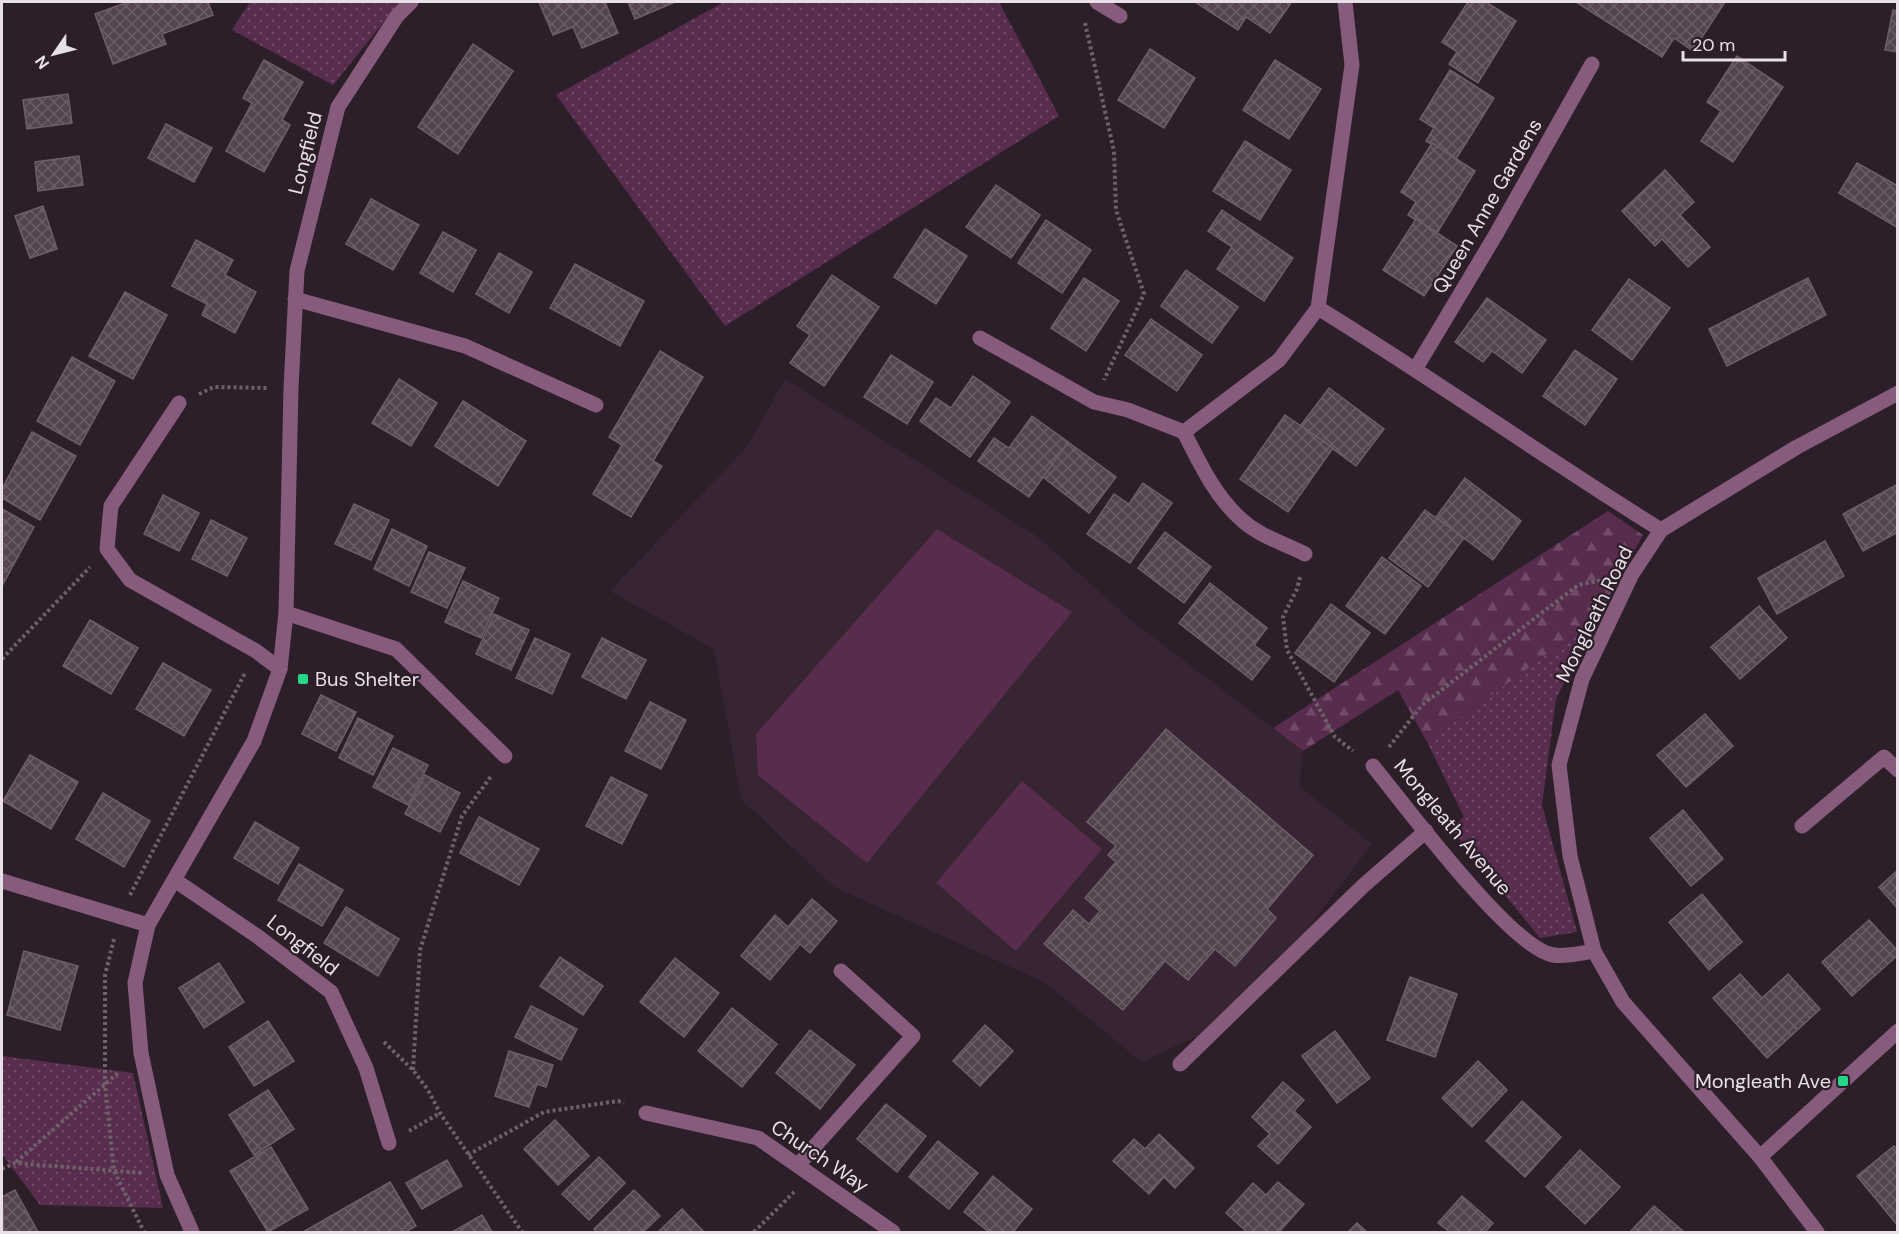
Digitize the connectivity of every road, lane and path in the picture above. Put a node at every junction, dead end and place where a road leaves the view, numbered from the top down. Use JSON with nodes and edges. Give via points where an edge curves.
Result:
{"nodes":[{"id":1,"x":411,"y":2,"type":"edge"},
{"id":2,"x":1097,"y":2,"type":"edge"},
{"id":3,"x":1345,"y":2,"type":"edge"},
{"id":4,"x":1083,"y":13,"type":"dead end"},
{"id":5,"x":1120,"y":16,"type":"dead end"},
{"id":6,"x":1592,"y":64,"type":"dead end"},
{"id":7,"x":295,"y":299,"type":"junction"},
{"id":8,"x":1318,"y":308,"type":"junction"},
{"id":9,"x":980,"y":338,"type":"dead end"},
{"id":10,"x":1416,"y":368,"type":"junction"},
{"id":11,"x":291,"y":388,"type":"junction"},
{"id":12,"x":1898,"y":393,"type":"edge"},
{"id":13,"x":1094,"y":402,"type":"junction"},
{"id":14,"x":179,"y":403,"type":"joint"},
{"id":15,"x":596,"y":405,"type":"dead end"},
{"id":16,"x":1184,"y":432,"type":"junction"},
{"id":17,"x":1661,"y":530,"type":"junction"},
{"id":18,"x":107,"y":549,"type":"junction"},
{"id":19,"x":1305,"y":554,"type":"joint"},
{"id":20,"x":1632,"y":574,"type":"junction"},
{"id":21,"x":286,"y":613,"type":"junction"},
{"id":22,"x":2,"y":659,"type":"edge"},
{"id":23,"x":280,"y":669,"type":"junction"},
{"id":24,"x":505,"y":756,"type":"joint"},
{"id":25,"x":1374,"y":766,"type":"junction"},
{"id":26,"x":1898,"y":770,"type":"edge"},
{"id":27,"x":1802,"y":826,"type":"dead end"},
{"id":28,"x":1426,"y":831,"type":"junction"},
{"id":29,"x":2,"y":881,"type":"edge"},
{"id":30,"x":176,"y":881,"type":"junction"},
{"id":31,"x":148,"y":925,"type":"junction"},
{"id":32,"x":1594,"y":951,"type":"junction"},
{"id":33,"x":841,"y":971,"type":"dead end"},
{"id":34,"x":1898,"y":1031,"type":"edge"},
{"id":35,"x":380,"y":1039,"type":"dead end"},
{"id":36,"x":141,"y":1053,"type":"junction"},
{"id":37,"x":1180,"y":1064,"type":"dead end"},
{"id":38,"x":413,"y":1070,"type":"junction"},
{"id":39,"x":440,"y":1113,"type":"junction"},
{"id":40,"x":646,"y":1113,"type":"joint"},
{"id":41,"x":389,"y":1143,"type":"joint"},
{"id":42,"x":468,"y":1155,"type":"junction"},
{"id":43,"x":1760,"y":1157,"type":"junction"},
{"id":44,"x":15,"y":1163,"type":"junction"},
{"id":45,"x":798,"y":1165,"type":"junction"},
{"id":46,"x":2,"y":1169,"type":"edge"},
{"id":47,"x":812,"y":1173,"type":"junction"},
{"id":48,"x":167,"y":1175,"type":"junction"},
{"id":49,"x":192,"y":1233,"type":"edge"},
{"id":50,"x":522,"y":1233,"type":"edge"},
{"id":51,"x":754,"y":1233,"type":"edge"},
{"id":52,"x":893,"y":1233,"type":"edge"},
{"id":53,"x":1817,"y":1233,"type":"edge"}],
"edges":[{"from":1,"to":7,"type":"street","name":"Longfield","via":[[338,107],[297,271]]},
{"from":2,"to":5,"type":"street"},
{"from":3,"to":8,"type":"street","via":[[1352,65]]},
{"from":4,"to":13,"type":"path","via":[[1114,151],[1116,210],[1144,294]]},
{"from":6,"to":10,"type":"street","name":"Queen Anne Gardens"},
{"from":7,"to":11,"type":"street","name":"Longfield"},
{"from":7,"to":15,"type":"street","via":[[465,346]]},
{"from":8,"to":10,"type":"street"},
{"from":8,"to":16,"type":"street","via":[[1279,360]]},
{"from":9,"to":13,"type":"street"},
{"from":10,"to":17,"type":"street"},
{"from":11,"to":14,"type":"path","via":[[214,387]]},
{"from":11,"to":21,"type":"street","name":"Longfield"},
{"from":12,"to":17,"type":"street","name":"Mongleath Road","via":[[1797,447]]},
{"from":13,"to":16,"type":"street","via":[[1128,410]]},
{"from":14,"to":18,"type":"street","via":[[111,506]]},
{"from":16,"to":19,"type":"street","via":[[1205,475],[1244,522]]},
{"from":17,"to":20,"type":"street","name":"Mongleath Road"},
{"from":18,"to":22,"type":"path"},
{"from":18,"to":23,"type":"street","via":[[130,580],[256,651]]},
{"from":19,"to":25,"type":"path","via":[[1297,589],[1283,617],[1287,650],[1335,737]]},
{"from":20,"to":25,"type":"path","via":[[1578,585],[1422,705]]},
{"from":20,"to":32,"type":"street","name":"Mongleath Road","via":[[1582,679],[1559,765],[1570,856]]},
{"from":21,"to":23,"type":"street","name":"Longfield"},
{"from":21,"to":24,"type":"street","via":[[396,649]]},
{"from":23,"to":30,"type":"street","name":"Longfield","via":[[254,741]]},
{"from":24,"to":38,"type":"path","via":[[462,816],[420,950]]},
{"from":25,"to":28,"type":"street","name":"Mongleath Avenue"},
{"from":26,"to":27,"type":"street","via":[[1884,757]]},
{"from":28,"to":32,"type":"street","name":"Mongleath Avenue","via":[[1480,897],[1528,942],[1551,955]]},
{"from":28,"to":37,"type":"street","via":[[1363,886]]},
{"from":29,"to":31,"type":"street"},
{"from":30,"to":31,"type":"street","name":"Longfield"},
{"from":30,"to":41,"type":"street","name":"Longfield","via":[[331,992],[366,1068]]},
{"from":31,"to":36,"type":"street","name":"Longfield","via":[[135,983]]},
{"from":32,"to":43,"type":"street","name":"Mongleath Road","via":[[1623,1002]]},
{"from":33,"to":45,"type":"street","via":[[913,1036]]},
{"from":34,"to":43,"type":"street"},
{"from":35,"to":38,"type":"path"},
{"from":36,"to":44,"type":"path"},
{"from":36,"to":48,"type":"street","name":"Longfield"},
{"from":38,"to":39,"type":"path"},
{"from":39,"to":41,"type":"path"},
{"from":39,"to":42,"type":"path"},
{"from":40,"to":42,"type":"path","via":[[618,1101],[544,1112]]},
{"from":40,"to":45,"type":"street","name":"Church Way","via":[[758,1138]]},
{"from":42,"to":50,"type":"path"},
{"from":43,"to":53,"type":"street","name":"Mongleath Road"},
{"from":44,"to":46,"type":"path"},
{"from":44,"to":48,"type":"path"},
{"from":45,"to":47,"type":"street","name":"Church Way"},
{"from":47,"to":51,"type":"path"},
{"from":47,"to":52,"type":"street","name":"Church Way"},
{"from":48,"to":49,"type":"street","name":"Longfield"}]}
